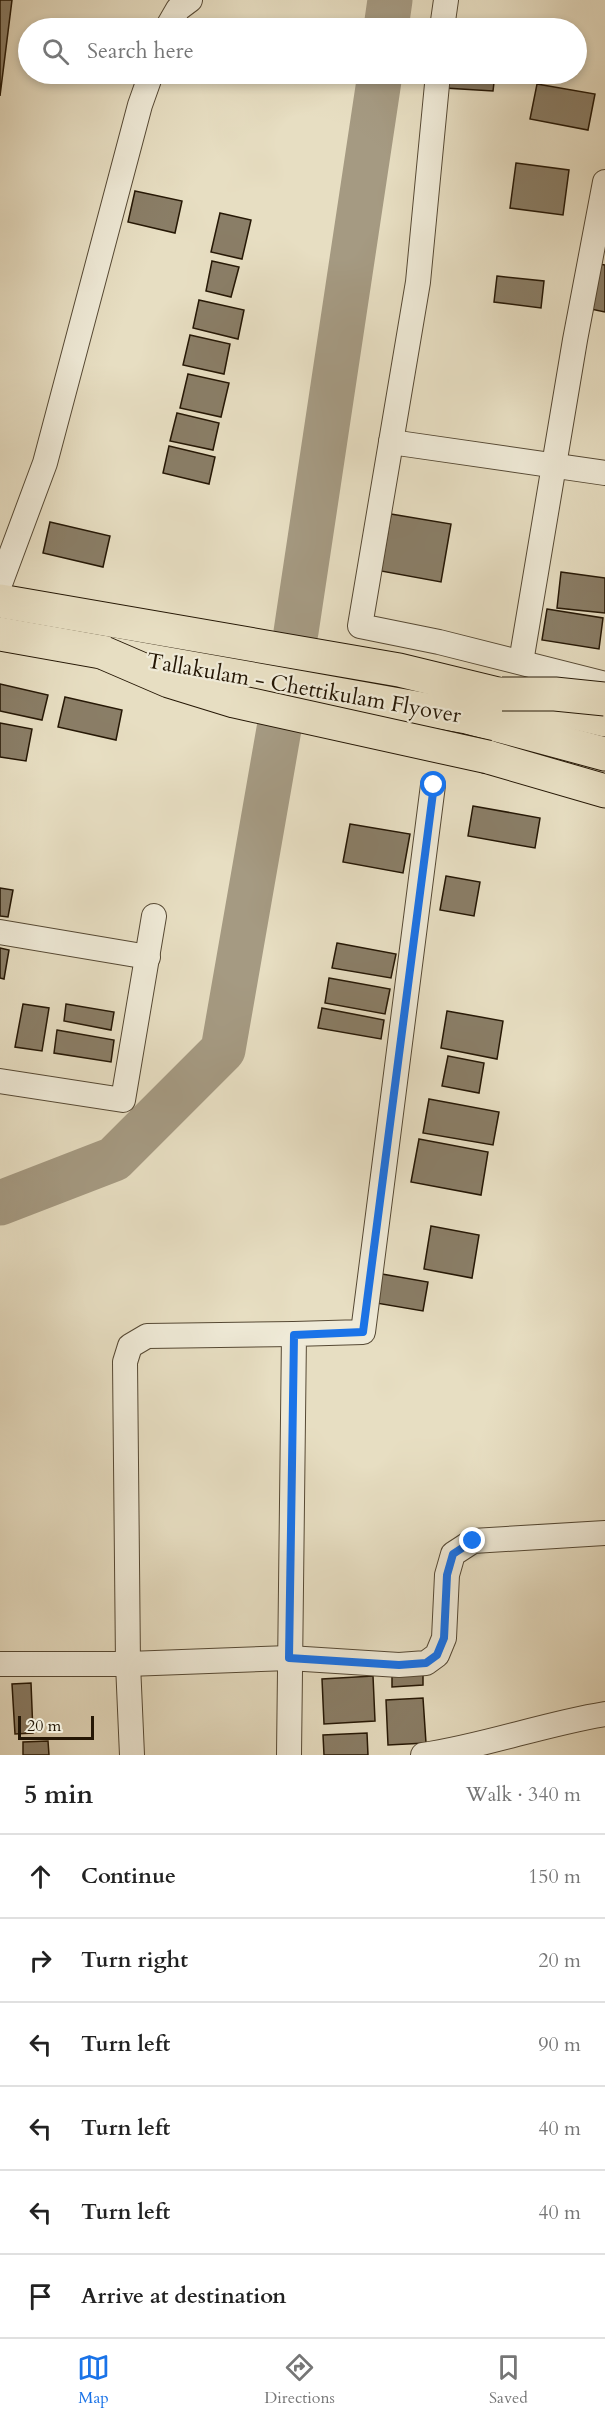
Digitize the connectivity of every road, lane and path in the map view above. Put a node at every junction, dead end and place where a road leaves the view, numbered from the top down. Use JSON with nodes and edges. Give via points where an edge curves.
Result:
{"nodes":[{"id":1,"x":190,"y":0,"type":"edge"},
{"id":2,"x":446,"y":0,"type":"edge"},
{"id":3,"x":173,"y":18,"type":"edge"},
{"id":4,"x":443,"y":18,"type":"edge"},
{"id":5,"x":147,"y":84,"type":"edge"},
{"id":6,"x":437,"y":84,"type":"edge"},
{"id":7,"x":605,"y":182,"type":"edge"},
{"id":8,"x":391,"y":442,"type":"junction"},
{"id":9,"x":554,"y":466,"type":"junction"},
{"id":10,"x":605,"y":473,"type":"edge"},
{"id":11,"x":0,"y":584,"type":"edge"},
{"id":12,"x":0,"y":601,"type":"edge"},
{"id":13,"x":0,"y":634,"type":"edge"},
{"id":14,"x":104,"y":653,"type":"junction"},
{"id":15,"x":521,"y":662,"type":"junction"},
{"id":16,"x":605,"y":684,"type":"edge"},
{"id":17,"x":502,"y":694,"type":"junction"},
{"id":18,"x":605,"y":699,"type":"edge"},
{"id":19,"x":605,"y":720,"type":"edge"},
{"id":20,"x":605,"y":754,"type":"edge"},
{"id":21,"x":434,"y":785,"type":"dead end"},
{"id":22,"x":605,"y":791,"type":"edge"},
{"id":23,"x":154,"y":916,"type":"dead end"},
{"id":24,"x":0,"y":932,"type":"edge"},
{"id":25,"x":148,"y":957,"type":"junction"},
{"id":26,"x":0,"y":1081,"type":"edge"},
{"id":27,"x":294,"y":1335,"type":"junction"},
{"id":28,"x":605,"y":1533,"type":"edge"},
{"id":29,"x":289,"y":1658,"type":"junction"},
{"id":30,"x":0,"y":1664,"type":"edge"},
{"id":31,"x":128,"y":1664,"type":"junction"},
{"id":32,"x":605,"y":1714,"type":"edge"},
{"id":33,"x":452,"y":1753,"type":"edge"},
{"id":34,"x":132,"y":1755,"type":"edge"},
{"id":35,"x":289,"y":1755,"type":"edge"},
{"id":36,"x":423,"y":1755,"type":"edge"}],
"edges":[{"from":1,"to":3,"type":"street"},
{"from":2,"to":4,"type":"street"},
{"from":5,"to":11,"type":"street","via":[[45,463]]},
{"from":6,"to":8,"type":"street","via":[[417,282]]},
{"from":7,"to":9,"type":"street"},
{"from":8,"to":9,"type":"street"},
{"from":8,"to":15,"type":"street","via":[[360,626]]},
{"from":9,"to":10,"type":"street"},
{"from":9,"to":15,"type":"street"},
{"from":12,"to":17,"type":"highway","name":"Tallakulam - Chettikulam Flyover","via":[[388,669]]},
{"from":13,"to":14,"type":"highway","name":"Tallakulam - Chettikulam Flyover"},
{"from":14,"to":20,"type":"highway","name":"Tallakulam - Chettikulam Flyover","bridge":true,"via":[[467,717]]},
{"from":14,"to":22,"type":"highway","bridge":true,"via":[[169,681],[253,707],[488,756]]},
{"from":15,"to":16,"type":"street"},
{"from":17,"to":18,"type":"highway","bridge":true},
{"from":17,"to":19,"type":"highway","name":"Tallakulam - Chettikulam Flyover","bridge":true},
{"from":21,"to":27,"type":"street","via":[[363,1332]]},
{"from":23,"to":25,"type":"street"},
{"from":24,"to":25,"type":"street"},
{"from":25,"to":26,"type":"street","via":[[123,1100]]},
{"from":27,"to":29,"type":"street"},
{"from":27,"to":31,"type":"street","via":[[147,1336],[130,1346],[125,1362]]},
{"from":28,"to":29,"type":"street","via":[[473,1541],[453,1554],[447,1575],[444,1638],[437,1655],[426,1663]]},
{"from":29,"to":31,"type":"street"},
{"from":29,"to":35,"type":"street"},
{"from":30,"to":31,"type":"street"},
{"from":31,"to":34,"type":"street"},
{"from":32,"to":33,"type":"street","via":[[568,1720]]},
{"from":33,"to":36,"type":"street"}]}
